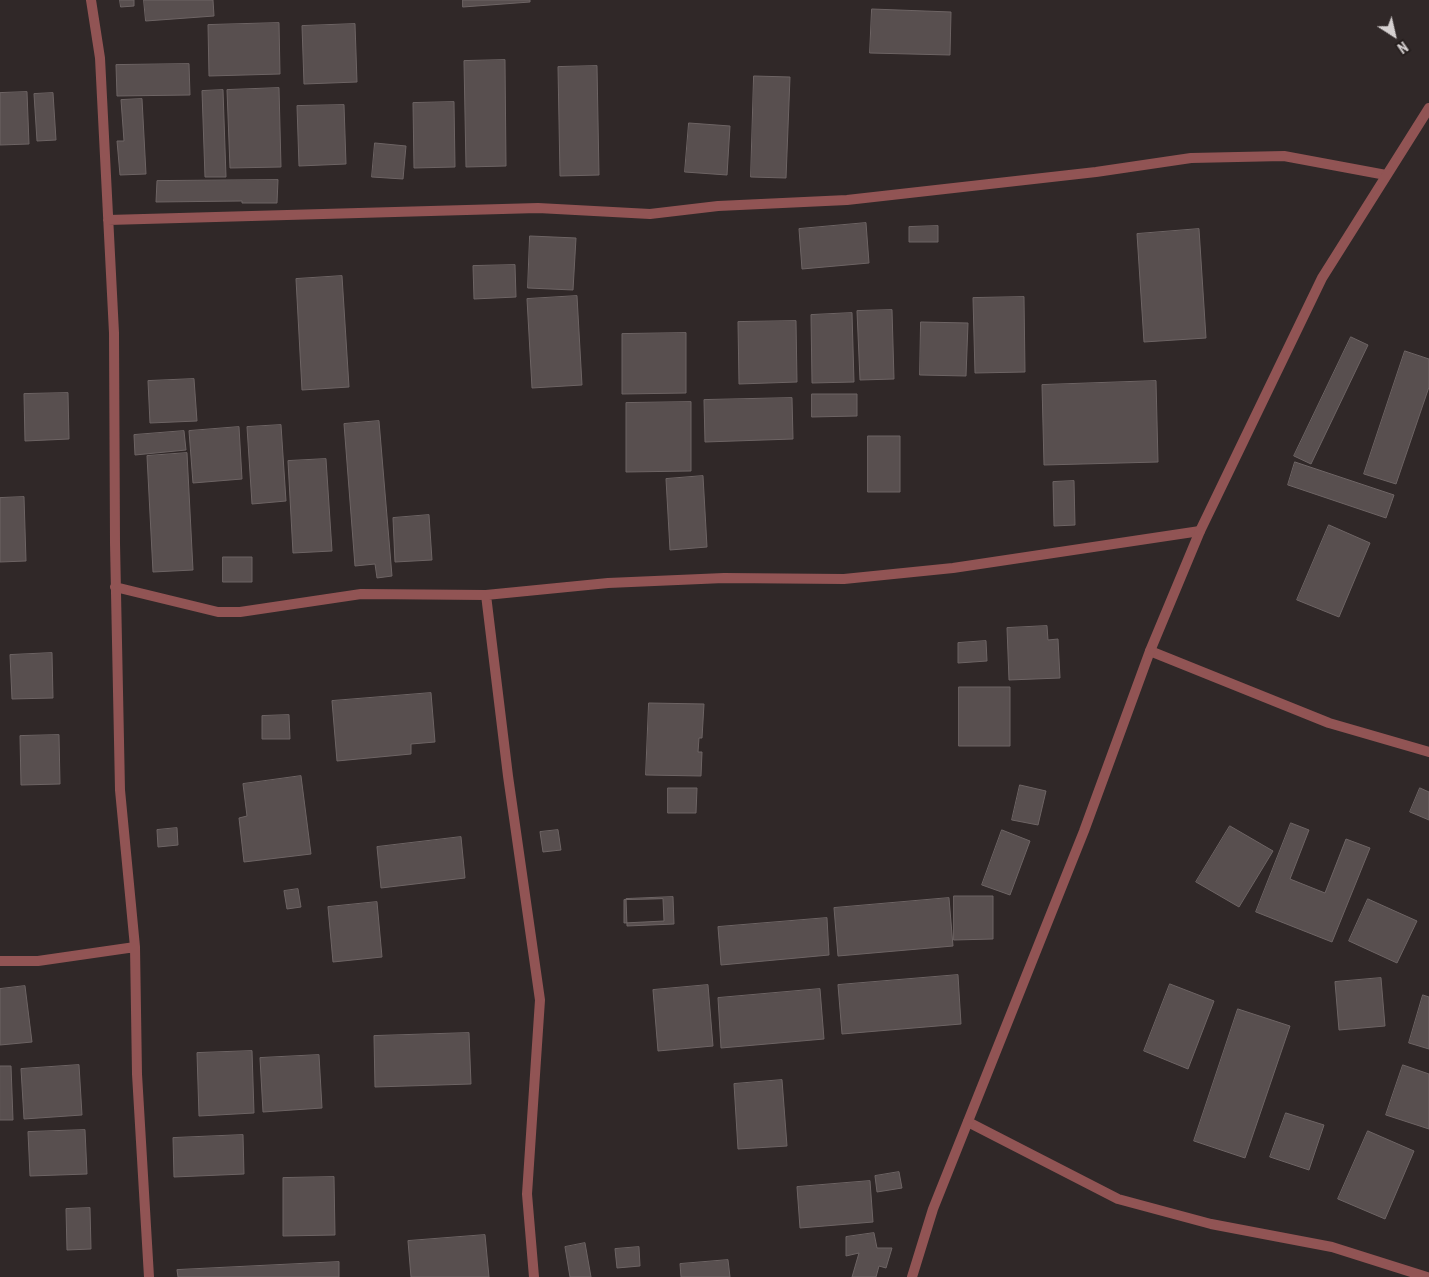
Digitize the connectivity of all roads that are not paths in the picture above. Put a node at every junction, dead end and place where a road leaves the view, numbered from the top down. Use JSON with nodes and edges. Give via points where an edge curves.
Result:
{"nodes":[{"id":1,"x":91,"y":0,"type":"edge"},
{"id":2,"x":1429,"y":108,"type":"edge"},
{"id":3,"x":1386,"y":175,"type":"junction"},
{"id":4,"x":108,"y":220,"type":"junction"},
{"id":5,"x":1200,"y":531,"type":"junction"},
{"id":6,"x":115,"y":587,"type":"junction"},
{"id":7,"x":486,"y":595,"type":"junction"},
{"id":8,"x":1150,"y":650,"type":"junction"},
{"id":9,"x":1429,"y":752,"type":"edge"},
{"id":10,"x":135,"y":947,"type":"junction"},
{"id":11,"x":0,"y":961,"type":"edge"},
{"id":12,"x":968,"y":1122,"type":"junction"},
{"id":13,"x":149,"y":1277,"type":"edge"},
{"id":14,"x":534,"y":1277,"type":"edge"},
{"id":15,"x":912,"y":1277,"type":"edge"},
{"id":16,"x":1427,"y":1277,"type":"edge"}],
"edges":[{"from":1,"to":4,"type":"street","via":[[100,58]]},
{"from":2,"to":3,"type":"street"},
{"from":3,"to":4,"type":"street","via":[[1284,156],[1191,158],[847,200],[718,206],[650,214],[538,208]]},
{"from":3,"to":5,"type":"street","via":[[1322,278]]},
{"from":4,"to":6,"type":"street","via":[[114,334]]},
{"from":5,"to":7,"type":"street","via":[[953,568],[844,579],[714,578],[608,583]]},
{"from":5,"to":8,"type":"street"},
{"from":6,"to":7,"type":"street","via":[[218,612],[240,612],[361,594]]},
{"from":6,"to":10,"type":"street","via":[[120,790]]},
{"from":7,"to":14,"type":"street","via":[[540,1000],[527,1194]]},
{"from":8,"to":9,"type":"street","via":[[1329,723]]},
{"from":8,"to":12,"type":"street","via":[[1084,831]]},
{"from":10,"to":11,"type":"street","via":[[38,961]]},
{"from":10,"to":13,"type":"street","via":[[137,1074]]},
{"from":12,"to":15,"type":"street","via":[[933,1209]]},
{"from":12,"to":16,"type":"street","via":[[1118,1199],[1211,1224],[1332,1247]]}]}
